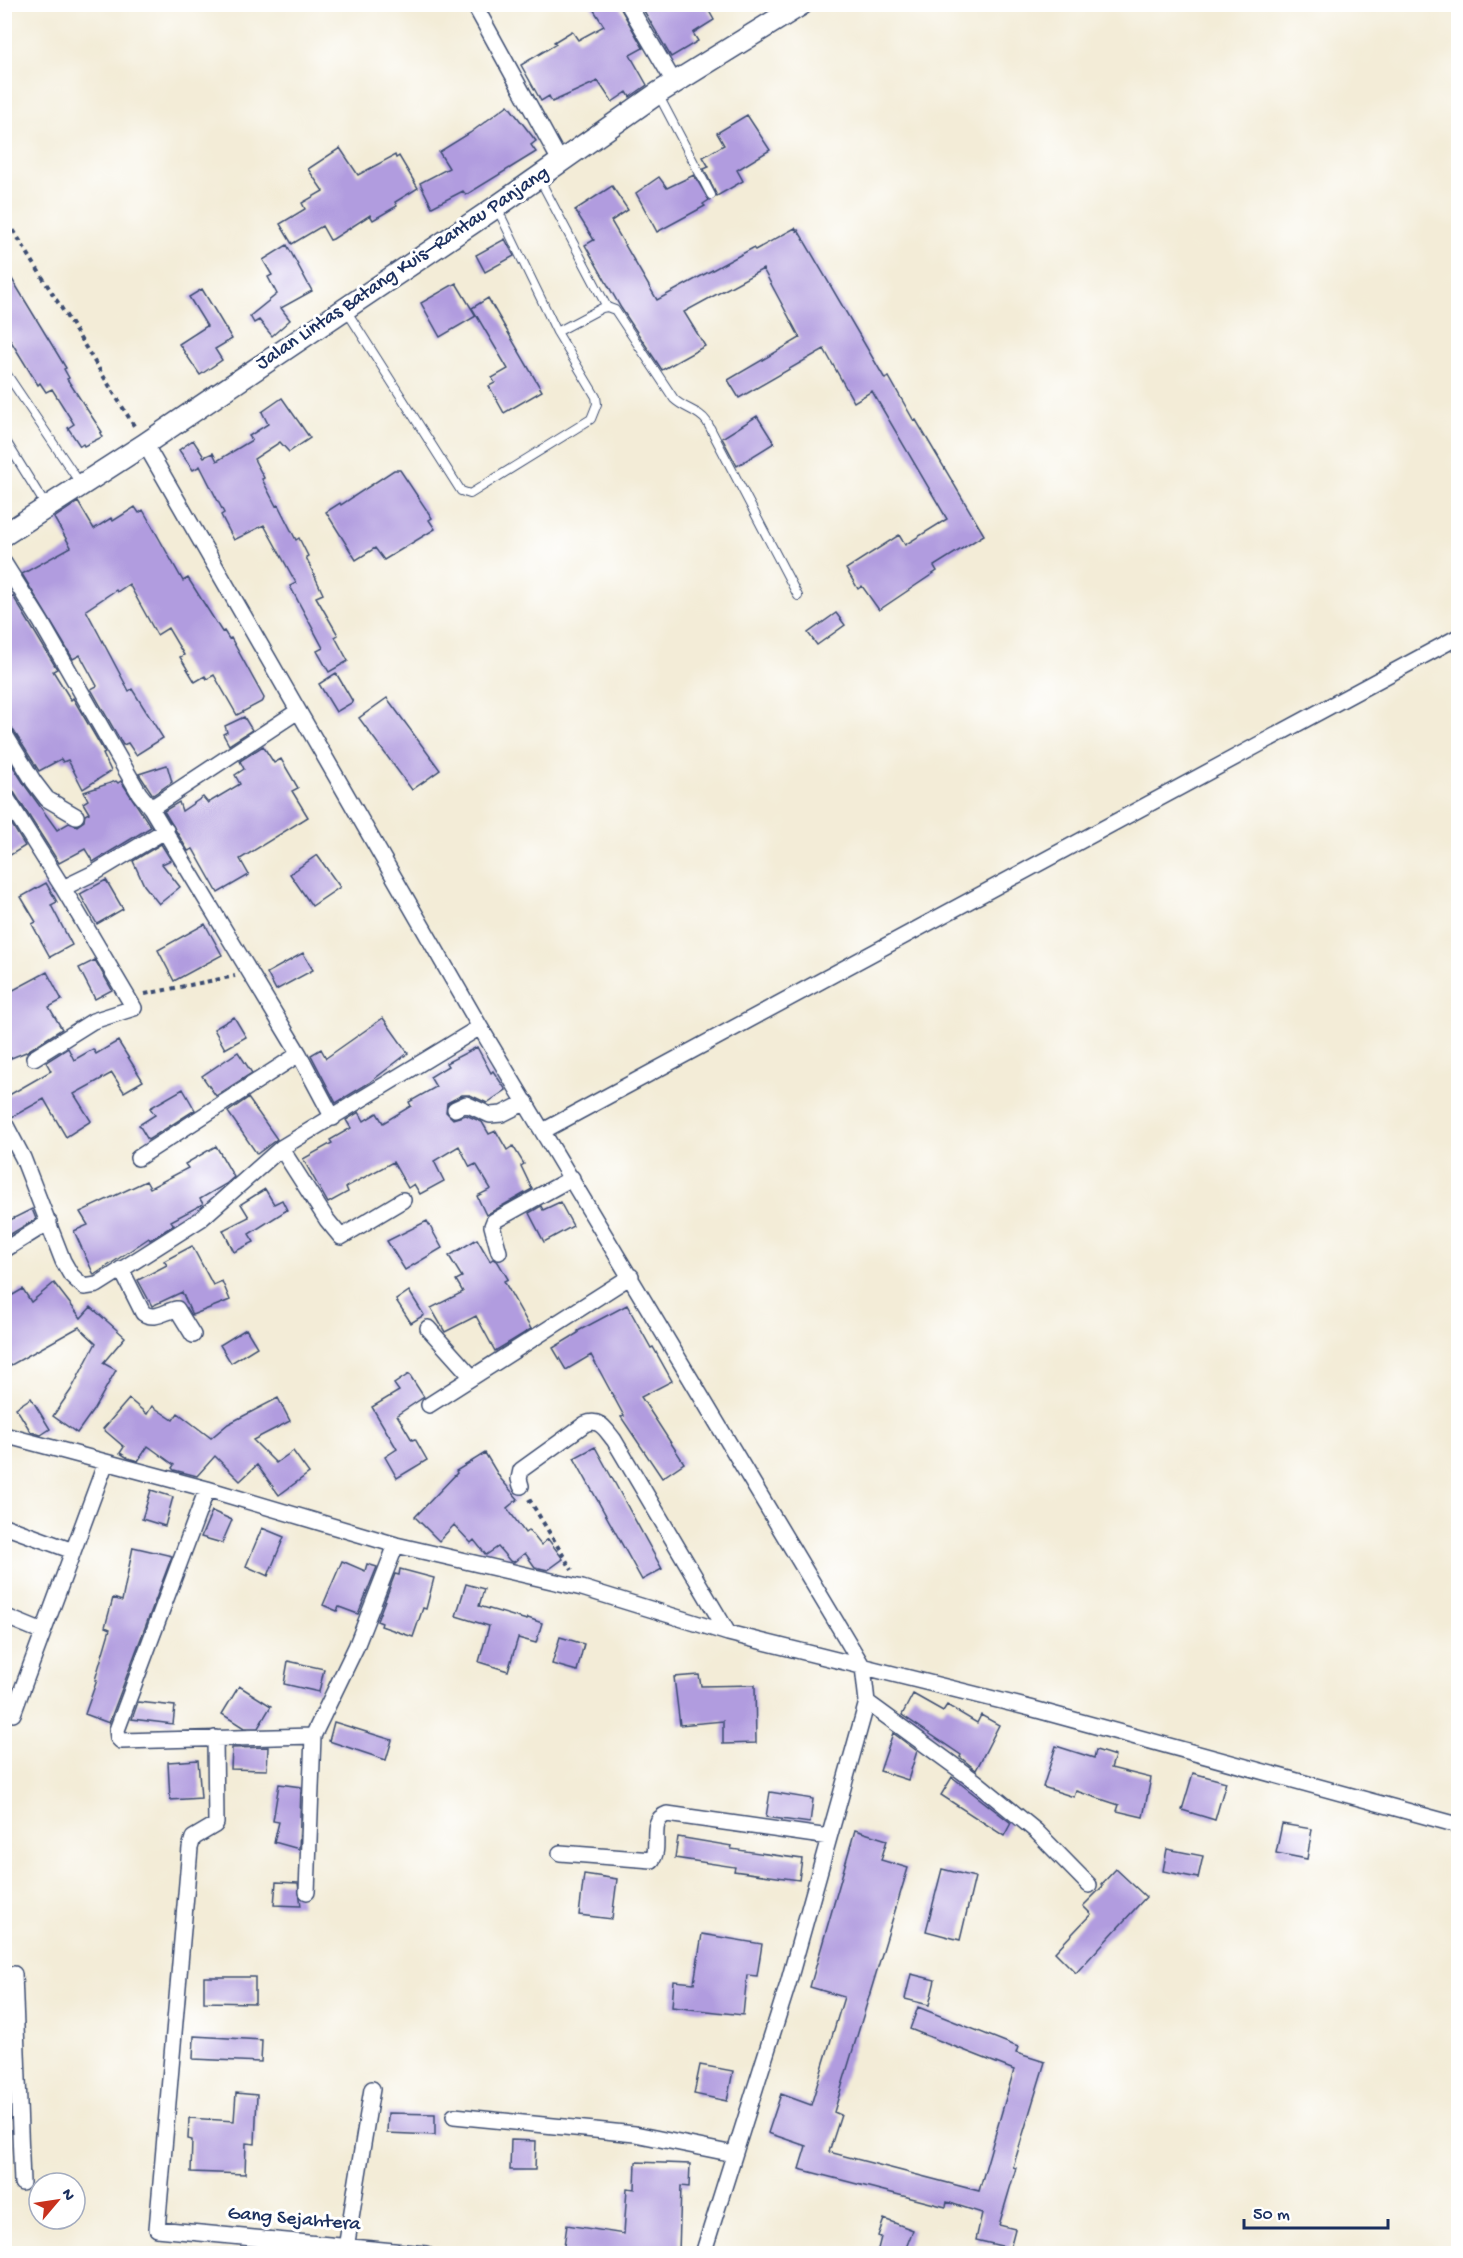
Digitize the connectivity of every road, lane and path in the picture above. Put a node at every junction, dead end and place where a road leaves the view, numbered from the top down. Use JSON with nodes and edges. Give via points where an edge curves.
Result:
{"nodes":[{"id":1,"x":474,"y":4,"type":"edge"},
{"id":2,"x":628,"y":4,"type":"edge"},
{"id":3,"x":802,"y":4,"type":"edge"},
{"id":4,"x":666,"y":88,"type":"junction"},
{"id":5,"x":560,"y":161,"type":"junction"},
{"id":6,"x":538,"y":177,"type":"junction"},
{"id":7,"x":711,"y":195,"type":"dead end"},
{"id":8,"x":496,"y":207,"type":"junction"},
{"id":9,"x":4,"y":214,"type":"edge"},
{"id":10,"x":607,"y":307,"type":"junction"},
{"id":11,"x":345,"y":309,"type":"junction"},
{"id":12,"x":557,"y":332,"type":"junction"},
{"id":13,"x":4,"y":370,"type":"edge"},
{"id":14,"x":4,"y":438,"type":"edge"},
{"id":15,"x":145,"y":444,"type":"junction"},
{"id":16,"x":81,"y":484,"type":"junction"},
{"id":17,"x":47,"y":507,"type":"junction"},
{"id":18,"x":4,"y":535,"type":"edge"},
{"id":19,"x":4,"y":563,"type":"edge"},
{"id":20,"x":798,"y":596,"type":"dead end"},
{"id":21,"x":1458,"y":637,"type":"edge"},
{"id":22,"x":298,"y":711,"type":"junction"},
{"id":23,"x":4,"y":733,"type":"edge"},
{"id":24,"x":4,"y":794,"type":"edge"},
{"id":25,"x":151,"y":808,"type":"junction"},
{"id":26,"x":76,"y":816,"type":"dead end"},
{"id":27,"x":166,"y":831,"type":"junction"},
{"id":28,"x":63,"y":888,"type":"junction"},
{"id":29,"x":250,"y":973,"type":"junction"},
{"id":30,"x":128,"y":998,"type":"junction"},
{"id":31,"x":480,"y":1027,"type":"junction"},
{"id":32,"x":299,"y":1054,"type":"junction"},
{"id":33,"x":34,"y":1058,"type":"dead end"},
{"id":34,"x":526,"y":1102,"type":"junction"},
{"id":35,"x":455,"y":1109,"type":"dead end"},
{"id":36,"x":333,"y":1118,"type":"junction"},
{"id":37,"x":4,"y":1122,"type":"edge"},
{"id":38,"x":543,"y":1131,"type":"junction"},
{"id":39,"x":280,"y":1148,"type":"junction"},
{"id":40,"x":138,"y":1158,"type":"dead end"},
{"id":41,"x":572,"y":1178,"type":"junction"},
{"id":42,"x":403,"y":1200,"type":"dead end"},
{"id":43,"x":49,"y":1222,"type":"junction"},
{"id":44,"x":4,"y":1250,"type":"edge"},
{"id":45,"x":499,"y":1252,"type":"dead end"},
{"id":46,"x":121,"y":1269,"type":"junction"},
{"id":47,"x":631,"y":1276,"type":"junction"},
{"id":48,"x":428,"y":1328,"type":"dead end"},
{"id":49,"x":193,"y":1335,"type":"dead end"},
{"id":50,"x":471,"y":1376,"type":"junction"},
{"id":51,"x":429,"y":1405,"type":"dead end"},
{"id":52,"x":4,"y":1435,"type":"edge"},
{"id":53,"x":106,"y":1462,"type":"junction"},
{"id":54,"x":521,"y":1486,"type":"joint"},
{"id":55,"x":207,"y":1490,"type":"junction"},
{"id":56,"x":4,"y":1526,"type":"edge"},
{"id":57,"x":396,"y":1545,"type":"junction"},
{"id":58,"x":74,"y":1551,"type":"junction"},
{"id":59,"x":577,"y":1578,"type":"dead end"},
{"id":60,"x":4,"y":1616,"type":"edge"},
{"id":61,"x":43,"y":1632,"type":"junction"},
{"id":62,"x":728,"y":1633,"type":"junction"},
{"id":63,"x":863,"y":1667,"type":"junction"},
{"id":64,"x":867,"y":1702,"type":"junction"},
{"id":65,"x":4,"y":1711,"type":"edge"},
{"id":66,"x":313,"y":1736,"type":"junction"},
{"id":67,"x":215,"y":1738,"type":"junction"},
{"id":68,"x":1458,"y":1825,"type":"edge"},
{"id":69,"x":829,"y":1837,"type":"junction"},
{"id":70,"x":560,"y":1853,"type":"dead end"},
{"id":71,"x":1089,"y":1885,"type":"dead end"},
{"id":72,"x":308,"y":1892,"type":"dead end"},
{"id":73,"x":14,"y":1974,"type":"dead end"},
{"id":74,"x":11,"y":2080,"type":"edge"},
{"id":75,"x":372,"y":2088,"type":"dead end"},
{"id":76,"x":454,"y":2116,"type":"dead end"},
{"id":77,"x":734,"y":2154,"type":"junction"},
{"id":78,"x":22,"y":2183,"type":"dead end"},
{"id":79,"x":345,"y":2250,"type":"edge"},
{"id":80,"x":426,"y":2253,"type":"edge"},
{"id":81,"x":703,"y":2253,"type":"edge"}],
"edges":[{"from":1,"to":5,"type":"street"},
{"from":2,"to":4,"type":"street"},
{"from":3,"to":4,"type":"main road","name":"Jalan Lintas Batang Kuis–Rantau Panjang"},
{"from":4,"to":5,"type":"main road","name":"Jalan Lintas Batang Kuis–Rantau Panjang"},
{"from":4,"to":7,"type":"lane"},
{"from":5,"to":6,"type":"main road","name":"Jalan Lintas Batang Kuis–Rantau Panjang"},
{"from":6,"to":8,"type":"main road","name":"Jalan Lintas Batang Kuis–Rantau Panjang"},
{"from":6,"to":10,"type":"lane"},
{"from":8,"to":11,"type":"main road","name":"Jalan Lintas Batang Kuis–Rantau Panjang"},
{"from":8,"to":12,"type":"lane"},
{"from":9,"to":15,"type":"path"},
{"from":10,"to":12,"type":"lane"},
{"from":10,"to":20,"type":"lane","via":[[615,310],[674,399],[707,422]]},
{"from":11,"to":12,"type":"lane","via":[[465,494],[591,419],[596,397]]},
{"from":11,"to":15,"type":"main road","name":"Jalan Lintas Batang Kuis–Rantau Panjang"},
{"from":13,"to":16,"type":"lane"},
{"from":14,"to":17,"type":"lane"},
{"from":15,"to":16,"type":"main road","name":"Jalan Lintas Batang Kuis–Rantau Panjang"},
{"from":15,"to":22,"type":"street"},
{"from":16,"to":17,"type":"main road","name":"Jalan Lintas Batang Kuis–Rantau Panjang"},
{"from":17,"to":18,"type":"main road","name":"Jalan Lintas Batang Kuis–Rantau Panjang"},
{"from":19,"to":25,"type":"street"},
{"from":21,"to":38,"type":"street"},
{"from":22,"to":25,"type":"street"},
{"from":22,"to":31,"type":"street"},
{"from":23,"to":26,"type":"street","via":[[47,799]]},
{"from":24,"to":28,"type":"street"},
{"from":25,"to":27,"type":"street"},
{"from":27,"to":28,"type":"street"},
{"from":27,"to":29,"type":"street"},
{"from":28,"to":30,"type":"street"},
{"from":29,"to":30,"type":"path"},
{"from":29,"to":32,"type":"street"},
{"from":30,"to":33,"type":"street","via":[[134,1008],[93,1020]]},
{"from":31,"to":34,"type":"street"},
{"from":31,"to":36,"type":"street"},
{"from":32,"to":36,"type":"street"},
{"from":32,"to":40,"type":"street"},
{"from":34,"to":35,"type":"street","via":[[502,1114],[490,1115],[466,1104]]},
{"from":34,"to":38,"type":"street"},
{"from":36,"to":39,"type":"street"},
{"from":37,"to":43,"type":"street"},
{"from":38,"to":41,"type":"street"},
{"from":39,"to":42,"type":"street","via":[[341,1237]]},
{"from":39,"to":46,"type":"street","via":[[201,1219]]},
{"from":41,"to":45,"type":"street","via":[[494,1221]]},
{"from":41,"to":47,"type":"street"},
{"from":43,"to":44,"type":"street"},
{"from":43,"to":46,"type":"street","via":[[63,1261],[84,1287],[97,1285]]},
{"from":46,"to":49,"type":"street","via":[[146,1315],[159,1316],[177,1309]]},
{"from":47,"to":50,"type":"street"},
{"from":47,"to":63,"type":"street"},
{"from":48,"to":50,"type":"street"},
{"from":50,"to":51,"type":"street"},
{"from":52,"to":53,"type":"street"},
{"from":53,"to":55,"type":"street"},
{"from":53,"to":58,"type":"street"},
{"from":54,"to":59,"type":"path"},
{"from":54,"to":62,"type":"street","via":[[521,1470],[585,1424],[600,1424],[614,1440]]},
{"from":55,"to":57,"type":"street"},
{"from":55,"to":67,"type":"street","via":[[117,1736],[121,1741]]},
{"from":56,"to":58,"type":"street"},
{"from":57,"to":62,"type":"street","via":[[582,1588]]},
{"from":57,"to":66,"type":"street","via":[[356,1647]]},
{"from":58,"to":61,"type":"street"},
{"from":60,"to":61,"type":"street"},
{"from":61,"to":65,"type":"street","via":[[13,1714]]},
{"from":62,"to":63,"type":"street"},
{"from":63,"to":64,"type":"street"},
{"from":63,"to":68,"type":"street","via":[[1030,1708]]},
{"from":64,"to":69,"type":"street"},
{"from":64,"to":71,"type":"street","via":[[1036,1831]]},
{"from":66,"to":67,"type":"street"},
{"from":66,"to":72,"type":"street"},
{"from":67,"to":79,"type":"street","name":"Gang Sejahtera","via":[[216,1823],[193,1838],[190,1848],[157,2229]]},
{"from":69,"to":70,"type":"street","via":[[667,1814],[657,1822],[656,1855],[652,1860]]},
{"from":69,"to":77,"type":"street"},
{"from":73,"to":74,"type":"street"},
{"from":74,"to":78,"type":"street"},
{"from":75,"to":79,"type":"street"},
{"from":76,"to":77,"type":"street","via":[[635,2134]]},
{"from":77,"to":81,"type":"street"},
{"from":79,"to":80,"type":"street","name":"Gang Sejahtera"}]}
